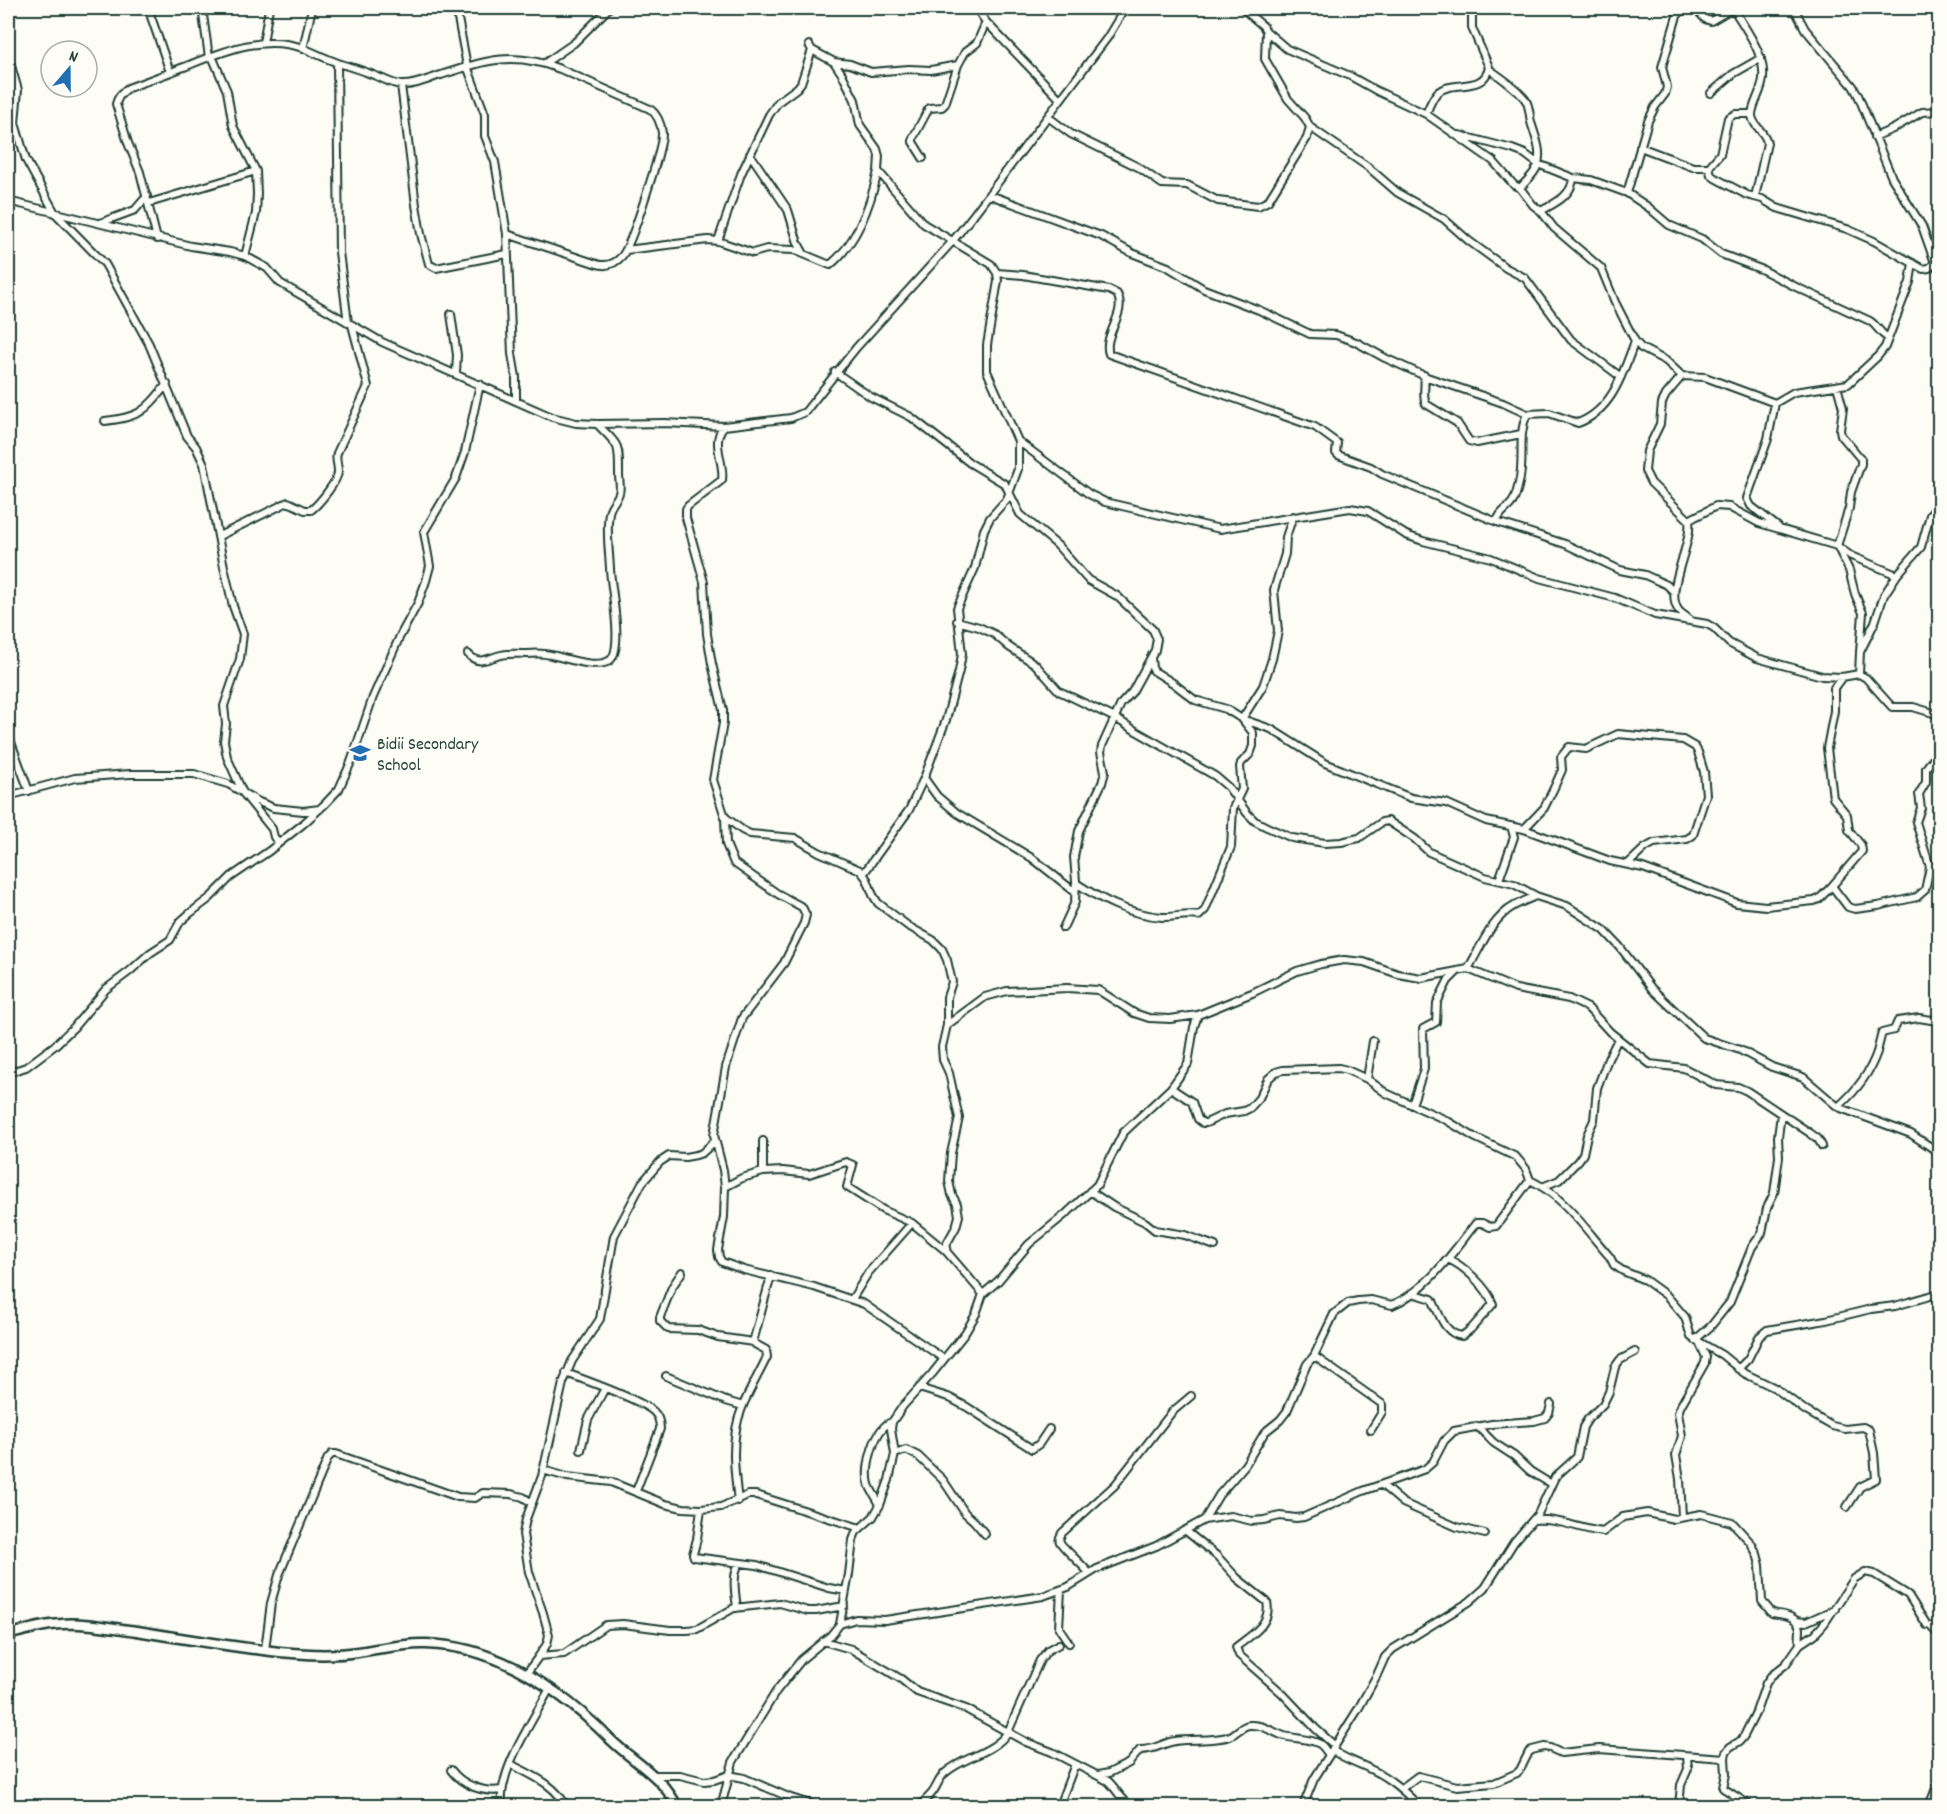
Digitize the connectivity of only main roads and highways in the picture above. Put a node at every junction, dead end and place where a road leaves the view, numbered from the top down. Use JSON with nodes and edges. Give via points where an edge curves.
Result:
{"nodes":[{"id":1,"x":8,"y":1635,"type":"edge"},
{"id":2,"x":678,"y":1806,"type":"edge"}],
"edges":[{"from":1,"to":2,"type":"main road","via":[[60,1624],[90,1624],[265,1650],[331,1654],[404,1645],[456,1647],[501,1662],[550,1688],[655,1775]]}]}
